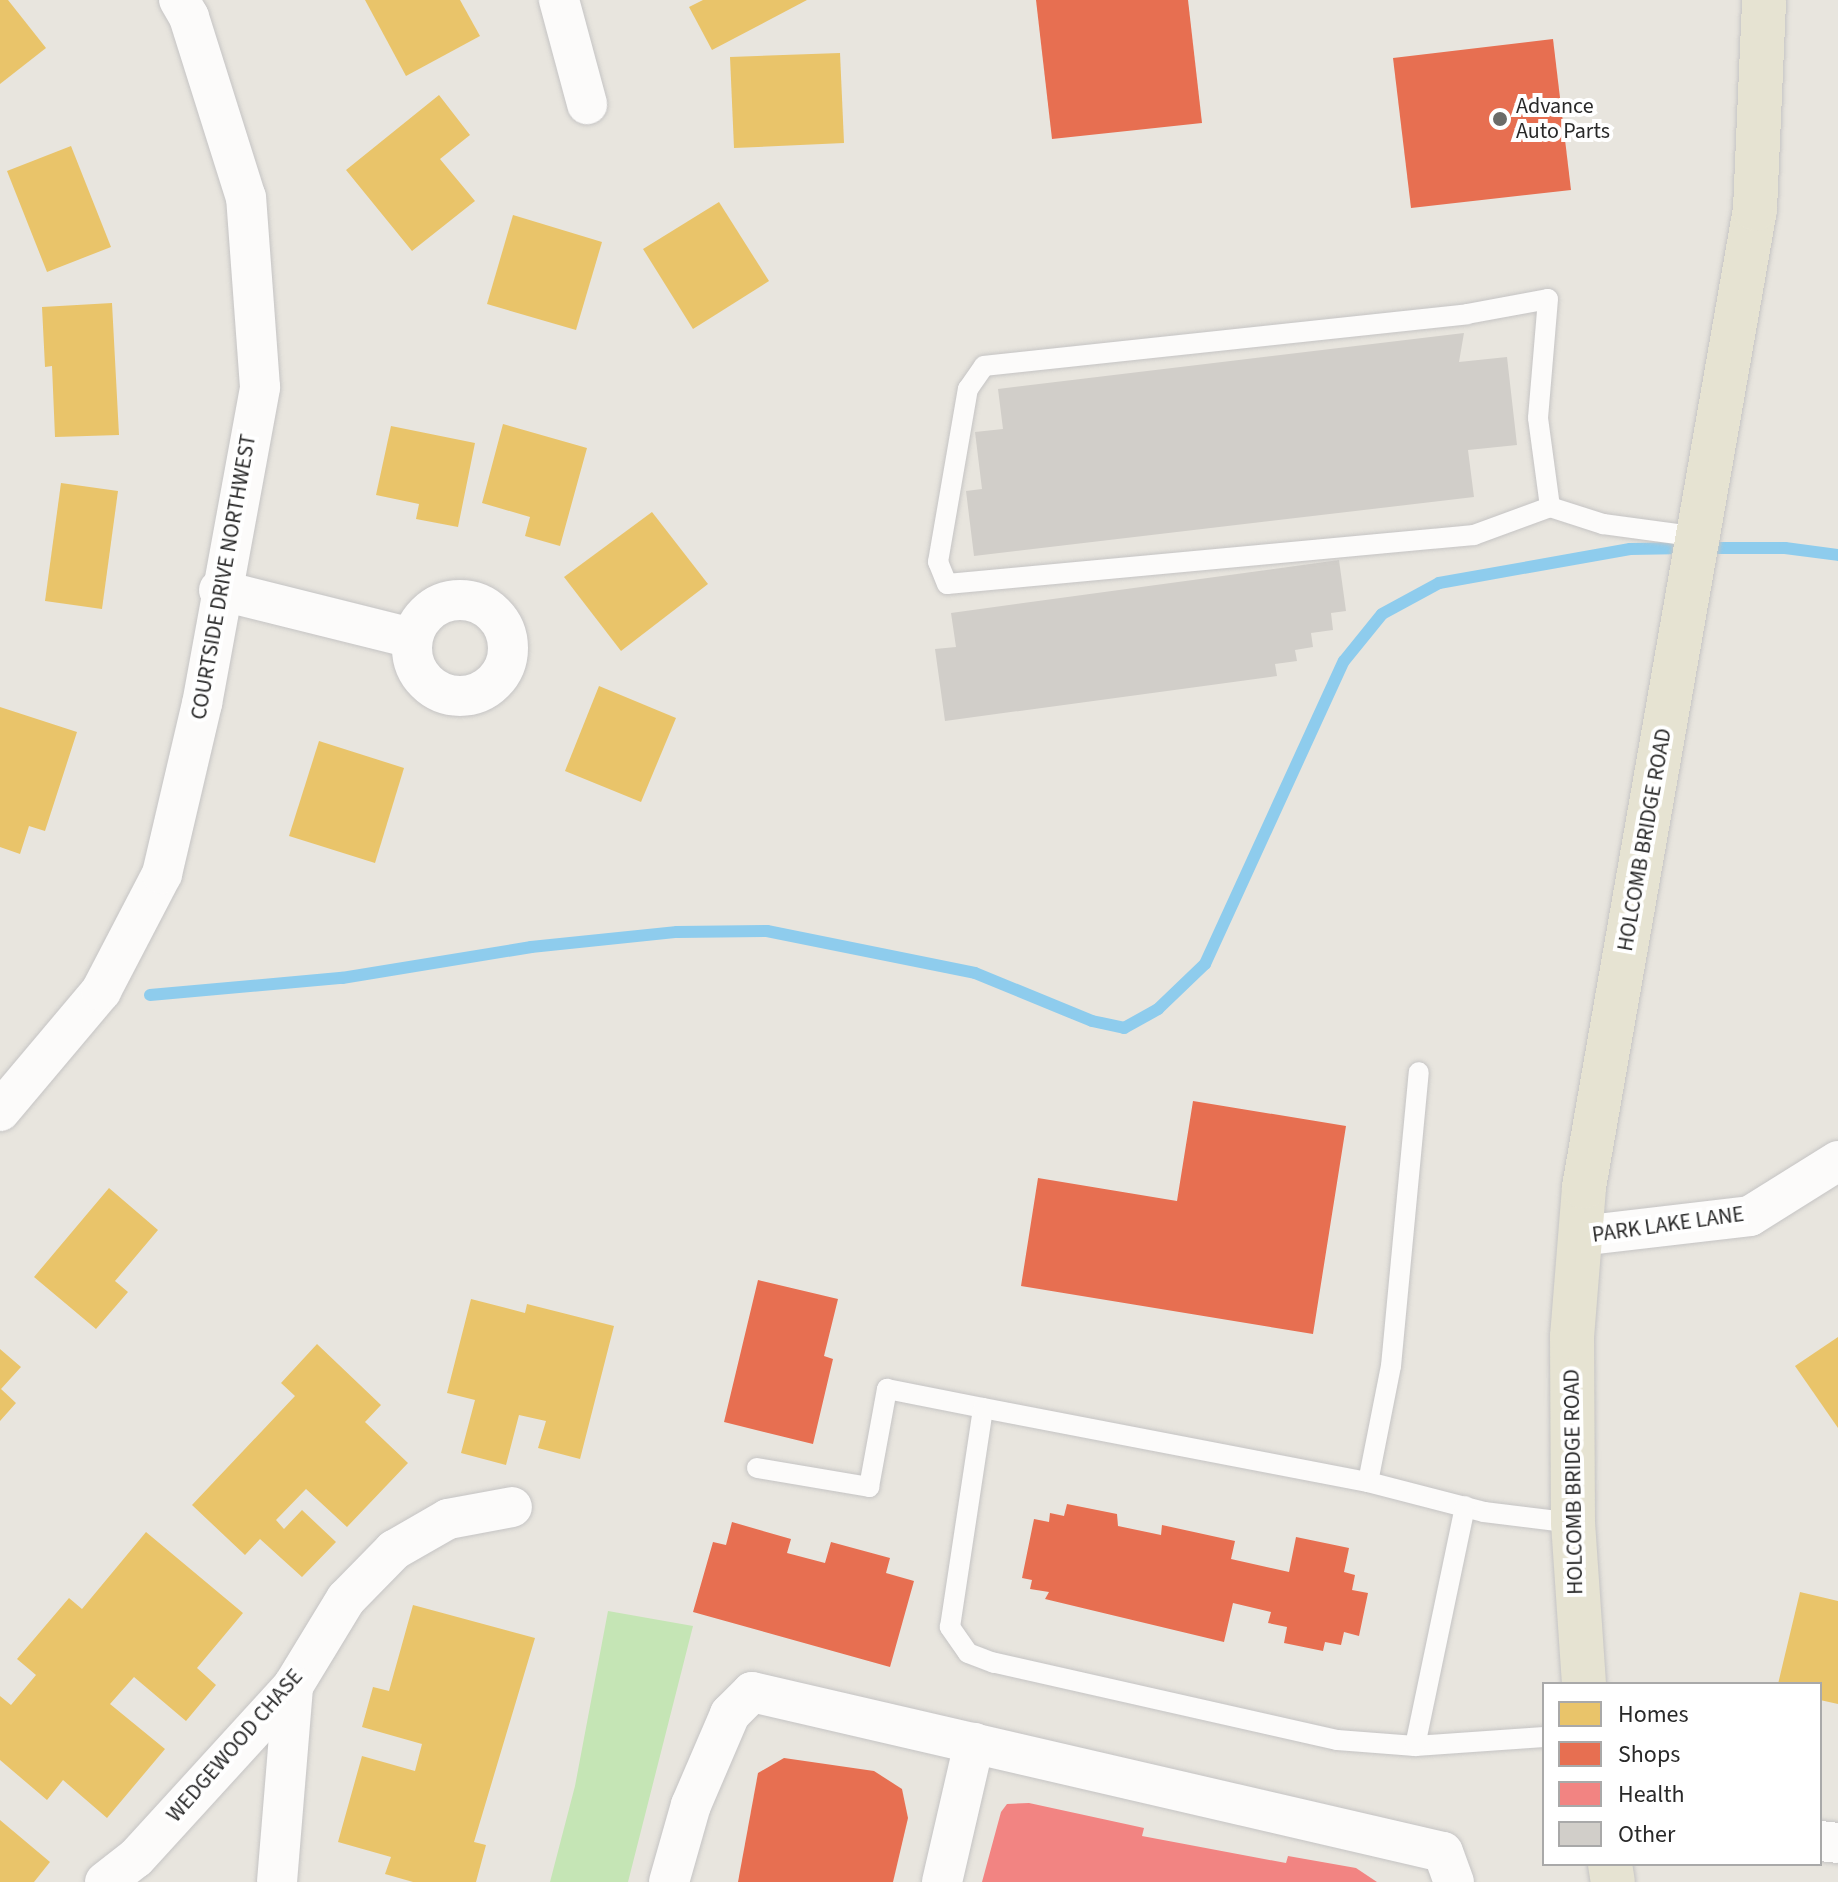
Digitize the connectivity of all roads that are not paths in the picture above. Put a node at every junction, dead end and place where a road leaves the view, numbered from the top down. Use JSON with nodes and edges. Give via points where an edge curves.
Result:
{"nodes":[{"id":1,"x":179,"y":0,"type":"edge"},
{"id":2,"x":559,"y":0,"type":"edge"},
{"id":3,"x":1764,"y":0,"type":"edge"},
{"id":4,"x":587,"y":104,"type":"dead end"},
{"id":5,"x":1550,"y":507,"type":"junction"},
{"id":6,"x":1699,"y":537,"type":"junction"},
{"id":7,"x":219,"y":590,"type":"junction"},
{"id":8,"x":412,"y":638,"type":"dead end"},
{"id":9,"x":1419,"y":1072,"type":"dead end"},
{"id":10,"x":0,"y":1111,"type":"edge"},
{"id":11,"x":1838,"y":1161,"type":"edge"},
{"id":12,"x":1580,"y":1236,"type":"junction"},
{"id":13,"x":983,"y":1408,"type":"junction"},
{"id":14,"x":757,"y":1468,"type":"dead end"},
{"id":15,"x":1368,"y":1482,"type":"junction"},
{"id":16,"x":1465,"y":1506,"type":"junction"},
{"id":17,"x":512,"y":1507,"type":"dead end"},
{"id":18,"x":1573,"y":1523,"type":"junction"},
{"id":19,"x":1584,"y":1682,"type":"edge"},
{"id":20,"x":293,"y":1686,"type":"junction"},
{"id":21,"x":1542,"y":1737,"type":"edge"},
{"id":22,"x":974,"y":1743,"type":"junction"},
{"id":23,"x":1415,"y":1746,"type":"junction"},
{"id":24,"x":105,"y":1882,"type":"edge"},
{"id":25,"x":277,"y":1882,"type":"edge"},
{"id":26,"x":669,"y":1882,"type":"edge"},
{"id":27,"x":942,"y":1882,"type":"edge"},
{"id":28,"x":1454,"y":1882,"type":"edge"}],
"edges":[{"from":1,"to":7,"type":"street","name":"COURTSIDE DRIVE NORTHWEST","via":[[189,17],[246,198],[260,387]]},
{"from":2,"to":4,"type":"street"},
{"from":3,"to":6,"type":"main road","name":"HOLCOMB BRIDGE ROAD","via":[[1755,209]]},
{"from":5,"to":5,"type":"lane","via":[[1538,418],[1548,299],[1467,314],[984,366],[968,389],[938,562],[947,584],[1474,535]]},
{"from":5,"to":6,"type":"lane","via":[[1603,524]]},
{"from":6,"to":12,"type":"main road","name":"HOLCOMB BRIDGE ROAD","via":[[1586,1172]]},
{"from":7,"to":8,"type":"street"},
{"from":7,"to":10,"type":"street","name":"COURTSIDE DRIVE NORTHWEST","via":[[202,704],[162,874],[101,991]]},
{"from":9,"to":15,"type":"lane","via":[[1391,1366]]},
{"from":11,"to":12,"type":"street","name":"PARK LAKE LANE","via":[[1750,1216]]},
{"from":12,"to":18,"type":"main road","name":"HOLCOMB BRIDGE ROAD","via":[[1572,1337]]},
{"from":13,"to":14,"type":"lane","via":[[887,1389],[869,1487]]},
{"from":13,"to":15,"type":"lane"},
{"from":13,"to":23,"type":"lane","via":[[950,1627],[968,1653],[1337,1740]]},
{"from":15,"to":16,"type":"lane"},
{"from":16,"to":18,"type":"lane"},
{"from":16,"to":23,"type":"lane"},
{"from":17,"to":20,"type":"street","name":"WEDGEWOOD CHASE","via":[[448,1519],[394,1550],[346,1599]]},
{"from":18,"to":19,"type":"main road","name":"HOLCOMB BRIDGE ROAD"},
{"from":20,"to":24,"type":"street","name":"WEDGEWOOD CHASE","via":[[136,1858]]},
{"from":20,"to":25,"type":"street"},
{"from":21,"to":23,"type":"lane"},
{"from":22,"to":26,"type":"street","via":[[752,1692],[730,1714],[691,1805]]},
{"from":22,"to":27,"type":"street"},
{"from":22,"to":28,"type":"street","via":[[1443,1852]]}]}
